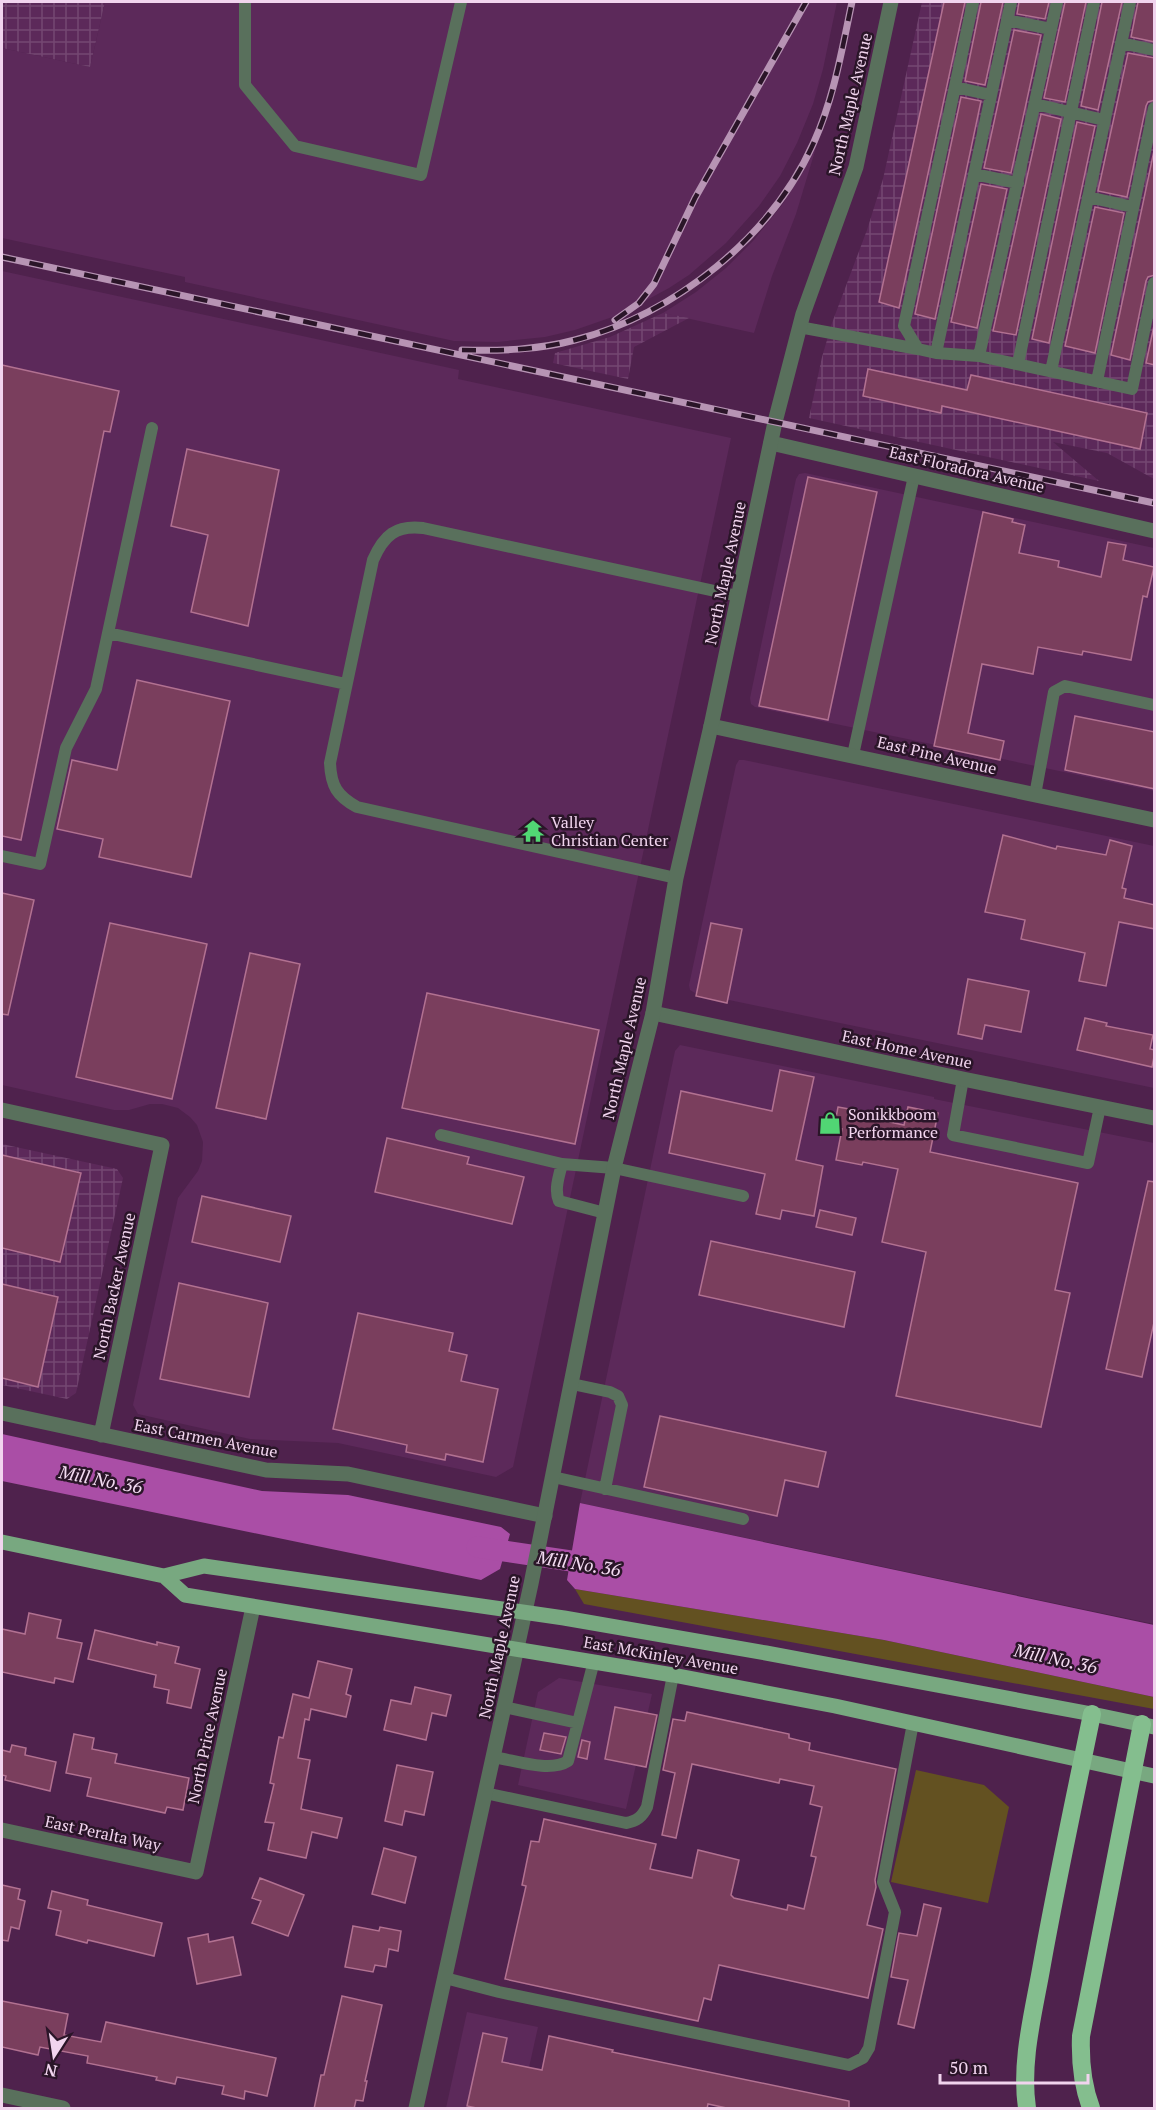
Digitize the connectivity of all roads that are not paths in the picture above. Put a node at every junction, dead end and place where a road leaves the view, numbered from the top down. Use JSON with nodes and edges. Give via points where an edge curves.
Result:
{"nodes":[{"id":1,"x":245,"y":2,"type":"edge"},
{"id":2,"x":461,"y":2,"type":"edge"},
{"id":3,"x":891,"y":2,"type":"edge"},
{"id":4,"x":973,"y":2,"type":"edge"},
{"id":5,"x":1011,"y":2,"type":"edge"},
{"id":6,"x":1057,"y":2,"type":"edge"},
{"id":7,"x":1094,"y":2,"type":"edge"},
{"id":8,"x":1130,"y":2,"type":"edge"},
{"id":9,"x":1007,"y":20,"type":"junction"},
{"id":10,"x":1051,"y":29,"type":"junction"},
{"id":11,"x":1121,"y":43,"type":"junction"},
{"id":12,"x":1155,"y":50,"type":"edge"},
{"id":13,"x":955,"y":87,"type":"junction"},
{"id":14,"x":991,"y":95,"type":"junction"},
{"id":15,"x":1035,"y":104,"type":"junction"},
{"id":16,"x":1155,"y":108,"type":"edge"},
{"id":17,"x":1071,"y":112,"type":"junction"},
{"id":18,"x":1104,"y":120,"type":"junction"},
{"id":19,"x":1152,"y":130,"type":"edge"},
{"id":20,"x":974,"y":174,"type":"junction"},
{"id":21,"x":1018,"y":183,"type":"junction"},
{"id":22,"x":1088,"y":197,"type":"junction"},
{"id":23,"x":1133,"y":207,"type":"junction"},
{"id":24,"x":1155,"y":283,"type":"edge"},
{"id":25,"x":799,"y":327,"type":"junction"},
{"id":26,"x":918,"y":349,"type":"junction"},
{"id":27,"x":936,"y":353,"type":"junction"},
{"id":28,"x":979,"y":356,"type":"junction"},
{"id":29,"x":1018,"y":364,"type":"junction"},
{"id":30,"x":1051,"y":371,"type":"junction"},
{"id":31,"x":1097,"y":381,"type":"junction"},
{"id":32,"x":152,"y":428,"type":"dead end"},
{"id":33,"x":771,"y":443,"type":"junction"},
{"id":34,"x":914,"y":476,"type":"junction"},
{"id":35,"x":1155,"y":531,"type":"edge"},
{"id":36,"x":738,"y":596,"type":"junction"},
{"id":37,"x":108,"y":633,"type":"junction"},
{"id":38,"x":346,"y":684,"type":"junction"},
{"id":39,"x":1155,"y":705,"type":"edge"},
{"id":40,"x":711,"y":726,"type":"junction"},
{"id":41,"x":853,"y":755,"type":"junction"},
{"id":42,"x":1035,"y":795,"type":"junction"},
{"id":43,"x":1155,"y":819,"type":"edge"},
{"id":44,"x":2,"y":856,"type":"edge"},
{"id":45,"x":676,"y":878,"type":"junction"},
{"id":46,"x":652,"y":1013,"type":"junction"},
{"id":47,"x":963,"y":1079,"type":"junction"},
{"id":48,"x":1100,"y":1107,"type":"junction"},
{"id":49,"x":2,"y":1110,"type":"edge"},
{"id":50,"x":1155,"y":1118,"type":"edge"},
{"id":51,"x":441,"y":1135,"type":"dead end"},
{"id":52,"x":562,"y":1164,"type":"junction"},
{"id":53,"x":614,"y":1168,"type":"junction"},
{"id":54,"x":743,"y":1196,"type":"dead end"},
{"id":55,"x":605,"y":1213,"type":"junction"},
{"id":56,"x":572,"y":1384,"type":"junction"},
{"id":57,"x":2,"y":1413,"type":"edge"},
{"id":58,"x":101,"y":1435,"type":"junction"},
{"id":59,"x":553,"y":1477,"type":"junction"},
{"id":60,"x":605,"y":1489,"type":"junction"},
{"id":61,"x":545,"y":1516,"type":"junction"},
{"id":62,"x":743,"y":1520,"type":"dead end"},
{"id":63,"x":2,"y":1542,"type":"edge"},
{"id":64,"x":164,"y":1576,"type":"junction"},
{"id":65,"x":253,"y":1607,"type":"junction"},
{"id":66,"x":524,"y":1613,"type":"junction"},
{"id":67,"x":517,"y":1648,"type":"junction"},
{"id":68,"x":594,"y":1661,"type":"junction"},
{"id":69,"x":673,"y":1675,"type":"junction"},
{"id":70,"x":504,"y":1707,"type":"junction"},
{"id":71,"x":1092,"y":1713,"type":"junction"},
{"id":72,"x":913,"y":1723,"type":"junction"},
{"id":73,"x":578,"y":1724,"type":"junction"},
{"id":74,"x":1148,"y":1726,"type":"edge"},
{"id":75,"x":493,"y":1757,"type":"junction"},
{"id":76,"x":1083,"y":1760,"type":"junction"},
{"id":77,"x":1132,"y":1771,"type":"junction"},
{"id":78,"x":1155,"y":1776,"type":"edge"},
{"id":79,"x":485,"y":1793,"type":"junction"},
{"id":80,"x":2,"y":1830,"type":"edge"},
{"id":81,"x":196,"y":1872,"type":"joint"},
{"id":82,"x":445,"y":1978,"type":"junction"},
{"id":83,"x":2,"y":2095,"type":"edge"},
{"id":84,"x":63,"y":2109,"type":"edge"},
{"id":85,"x":417,"y":2109,"type":"edge"},
{"id":86,"x":1027,"y":2109,"type":"edge"},
{"id":87,"x":1091,"y":2109,"type":"edge"}],
"edges":[{"from":1,"to":2,"type":"lane","via":[[245,85],[295,146],[421,175]]},
{"from":3,"to":25,"type":"street","name":"North Maple Avenue","via":[[856,167]]},
{"from":4,"to":13,"type":"lane"},
{"from":5,"to":9,"type":"lane"},
{"from":6,"to":10,"type":"lane"},
{"from":7,"to":17,"type":"lane"},
{"from":8,"to":11,"type":"lane"},
{"from":9,"to":10,"type":"lane"},
{"from":9,"to":14,"type":"lane"},
{"from":10,"to":15,"type":"lane"},
{"from":11,"to":12,"type":"lane"},
{"from":11,"to":18,"type":"lane"},
{"from":13,"to":14,"type":"lane"},
{"from":13,"to":26,"type":"lane","via":[[904,326]]},
{"from":14,"to":20,"type":"lane"},
{"from":15,"to":17,"type":"lane"},
{"from":15,"to":21,"type":"lane"},
{"from":16,"to":19,"type":"lane"},
{"from":17,"to":18,"type":"lane"},
{"from":17,"to":29,"type":"lane"},
{"from":18,"to":22,"type":"lane"},
{"from":19,"to":23,"type":"lane"},
{"from":20,"to":21,"type":"lane"},
{"from":20,"to":27,"type":"lane"},
{"from":21,"to":28,"type":"lane"},
{"from":22,"to":23,"type":"lane"},
{"from":22,"to":30,"type":"lane"},
{"from":23,"to":31,"type":"lane"},
{"from":24,"to":31,"type":"lane","via":[[1132,389]]},
{"from":25,"to":26,"type":"lane"},
{"from":25,"to":33,"type":"street","name":"North Maple Avenue"},
{"from":26,"to":27,"type":"lane"},
{"from":27,"to":28,"type":"lane"},
{"from":28,"to":29,"type":"lane"},
{"from":29,"to":30,"type":"lane"},
{"from":30,"to":31,"type":"lane"},
{"from":32,"to":37,"type":"lane"},
{"from":33,"to":34,"type":"street","name":"East Floradora Avenue"},
{"from":33,"to":36,"type":"street","name":"North Maple Avenue"},
{"from":34,"to":35,"type":"street","name":"East Floradora Avenue"},
{"from":34,"to":41,"type":"lane"},
{"from":36,"to":38,"type":"lane","via":[[410,527],[388,535],[373,560]]},
{"from":36,"to":40,"type":"street","name":"North Maple Avenue"},
{"from":37,"to":38,"type":"lane"},
{"from":37,"to":44,"type":"lane","via":[[96,688],[66,748],[40,864]]},
{"from":38,"to":45,"type":"lane","via":[[330,764],[335,789],[344,800],[357,807]]},
{"from":39,"to":42,"type":"lane","via":[[1065,686],[1054,692]]},
{"from":40,"to":41,"type":"street","name":"East Pine Avenue"},
{"from":40,"to":45,"type":"street","name":"North Maple Avenue"},
{"from":41,"to":42,"type":"street","name":"East Pine Avenue"},
{"from":42,"to":43,"type":"street","name":"East Pine Avenue"},
{"from":45,"to":46,"type":"street","name":"North Maple Avenue"},
{"from":46,"to":47,"type":"street","name":"East Home Avenue"},
{"from":46,"to":53,"type":"street","name":"North Maple Avenue"},
{"from":47,"to":48,"type":"street","name":"East Home Avenue"},
{"from":47,"to":48,"type":"lane","via":[[953,1135],[1088,1163]]},
{"from":48,"to":50,"type":"street","name":"East Home Avenue"},
{"from":49,"to":58,"type":"street","name":"North Backer Avenue","via":[[162,1145]]},
{"from":51,"to":52,"type":"lane"},
{"from":52,"to":53,"type":"lane"},
{"from":52,"to":55,"type":"lane","via":[[556,1189],[559,1201]]},
{"from":53,"to":54,"type":"lane"},
{"from":53,"to":55,"type":"street","name":"North Maple Avenue"},
{"from":55,"to":56,"type":"street","name":"North Maple Avenue"},
{"from":56,"to":59,"type":"street","name":"North Maple Avenue"},
{"from":56,"to":60,"type":"lane","via":[[610,1392],[618,1396],[622,1405]]},
{"from":57,"to":58,"type":"street","name":"East Carmen Avenue"},
{"from":58,"to":61,"type":"street","name":"East Carmen Avenue","via":[[266,1470],[348,1473]]},
{"from":59,"to":60,"type":"lane"},
{"from":59,"to":61,"type":"street","name":"North Maple Avenue"},
{"from":60,"to":62,"type":"lane"},
{"from":61,"to":66,"type":"street","name":"North Maple Avenue"},
{"from":63,"to":64,"type":"main road","name":"East McKinley Avenue"},
{"from":64,"to":65,"type":"main road","name":"East McKinley Avenue","via":[[185,1595]]},
{"from":64,"to":66,"type":"main road","name":"East McKinley Avenue","via":[[204,1566]]},
{"from":65,"to":67,"type":"main road","name":"East McKinley Avenue"},
{"from":65,"to":81,"type":"street","name":"North Price Avenue"},
{"from":66,"to":67,"type":"street","name":"North Maple Avenue"},
{"from":66,"to":71,"type":"main road","name":"East McKinley Avenue"},
{"from":67,"to":68,"type":"main road","name":"East McKinley Avenue"},
{"from":67,"to":70,"type":"street","name":"North Maple Avenue"},
{"from":68,"to":69,"type":"main road","name":"East McKinley Avenue"},
{"from":68,"to":73,"type":"lane"},
{"from":69,"to":72,"type":"main road","name":"East McKinley Avenue"},
{"from":69,"to":79,"type":"lane","via":[[647,1807],[635,1821],[626,1823]]},
{"from":70,"to":73,"type":"lane"},
{"from":70,"to":75,"type":"street","name":"North Maple Avenue"},
{"from":71,"to":74,"type":"main road","name":"East McKinley Avenue"},
{"from":71,"to":76,"type":"highway"},
{"from":72,"to":76,"type":"main road","name":"East McKinley Avenue"},
{"from":72,"to":82,"type":"lane","via":[[883,1882],[895,1912],[869,2048],[863,2058],[849,2065]]},
{"from":73,"to":75,"type":"lane","via":[[568,1761],[562,1764],[552,1767]]},
{"from":74,"to":77,"type":"highway"},
{"from":75,"to":79,"type":"street","name":"North Maple Avenue"},
{"from":76,"to":77,"type":"main road","name":"East McKinley Avenue"},
{"from":76,"to":86,"type":"highway","via":[[1030,2029]]},
{"from":77,"to":78,"type":"main road","name":"East McKinley Avenue"},
{"from":77,"to":87,"type":"highway","via":[[1081,2036],[1080,2062]]},
{"from":79,"to":82,"type":"street","name":"North Maple Avenue"},
{"from":80,"to":81,"type":"street","name":"East Peralta Way"},
{"from":82,"to":85,"type":"street","name":"North Maple Avenue"},
{"from":83,"to":84,"type":"street"}]}
